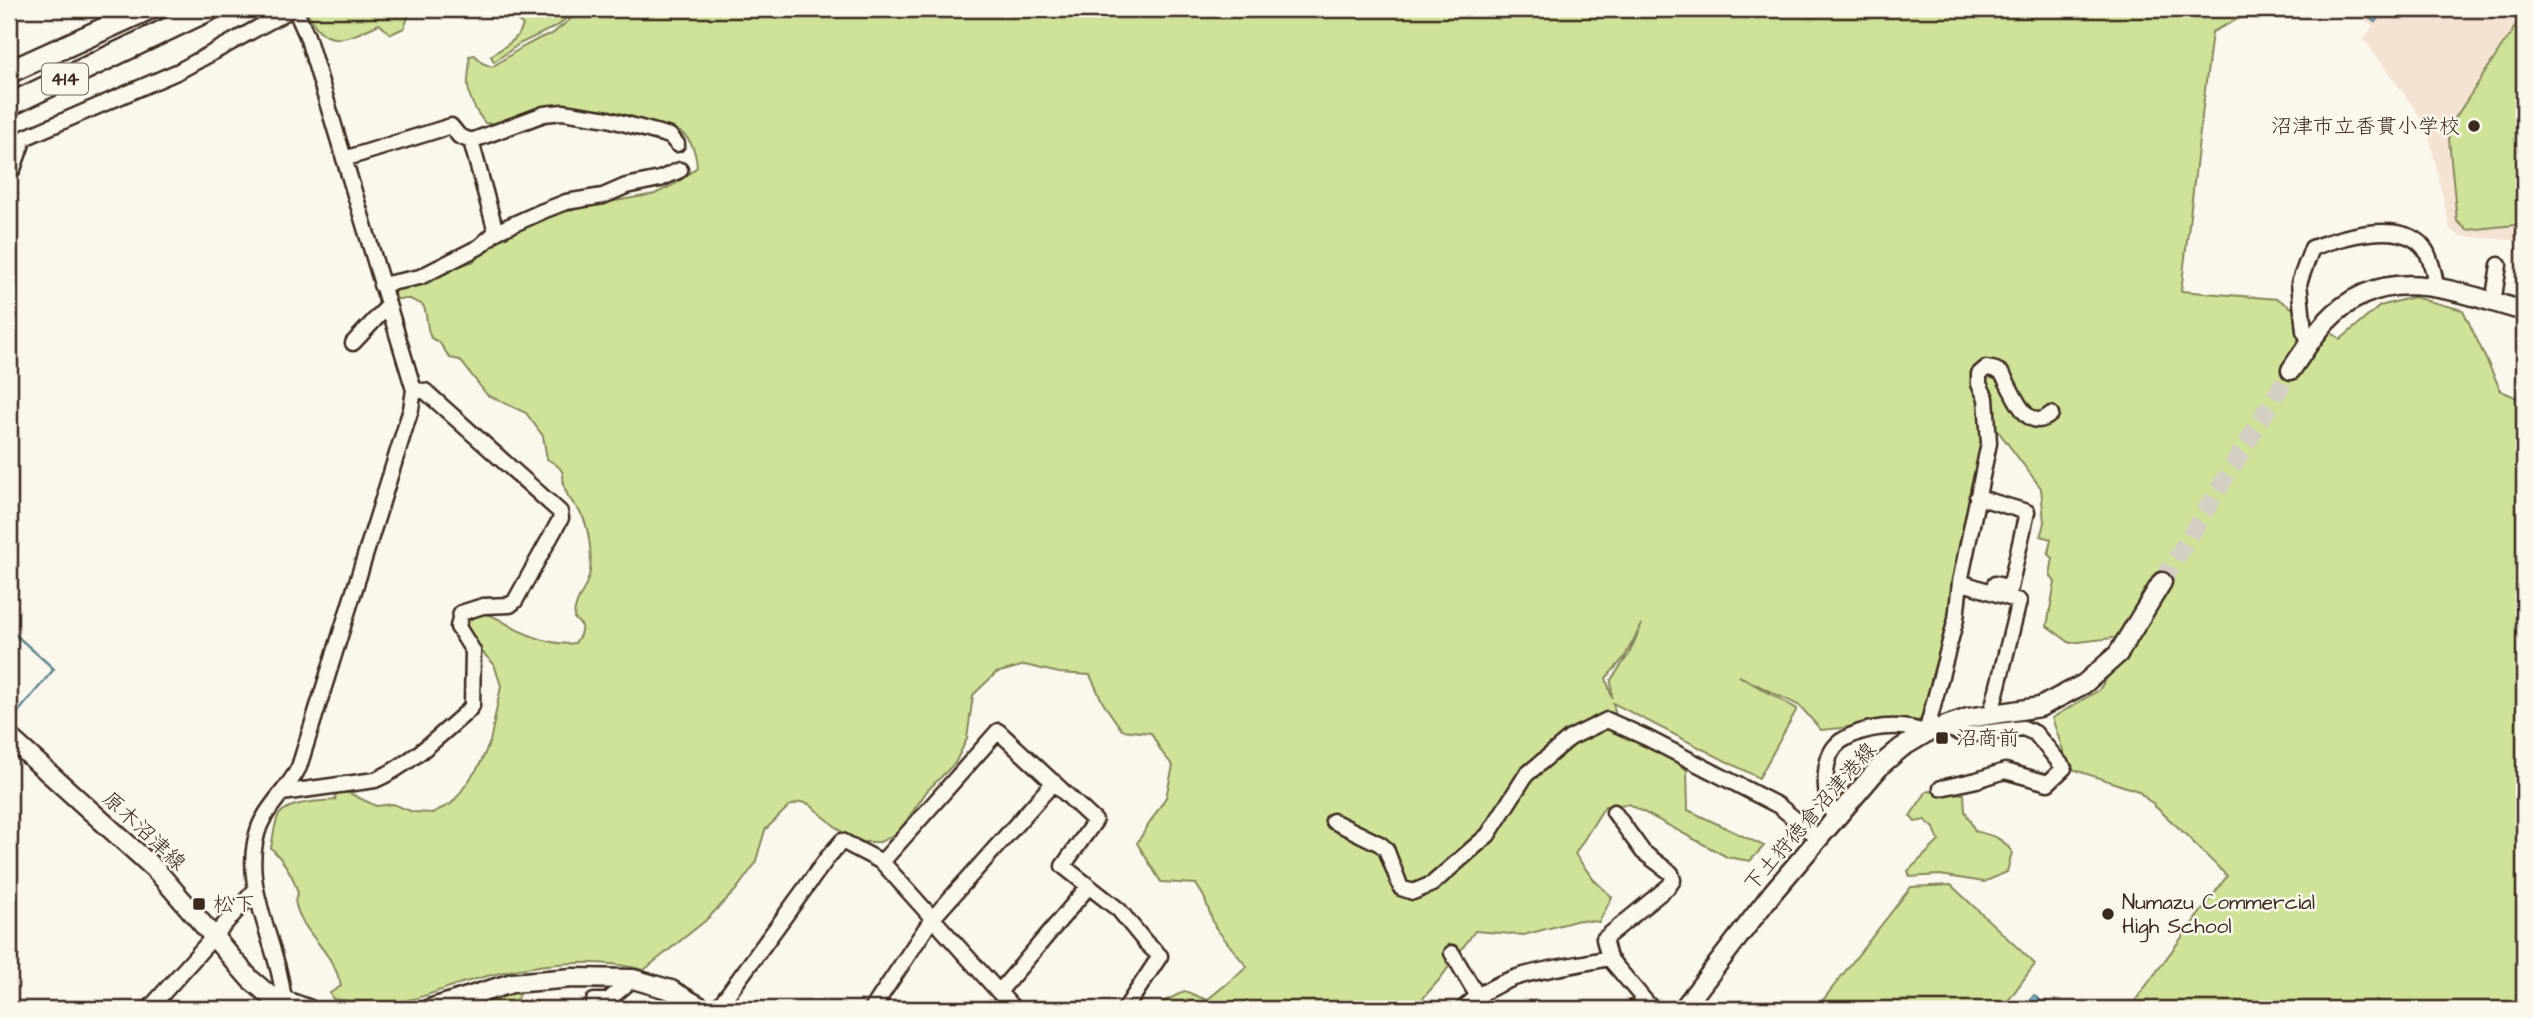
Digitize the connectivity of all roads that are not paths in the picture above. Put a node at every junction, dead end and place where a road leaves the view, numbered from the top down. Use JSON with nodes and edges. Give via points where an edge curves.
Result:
{"nodes":[{"id":1,"x":148,"y":9,"type":"edge"},
{"id":2,"x":210,"y":9,"type":"edge"},
{"id":3,"x":293,"y":9,"type":"edge"},
{"id":4,"x":9,"y":72,"type":"edge"},
{"id":5,"x":9,"y":105,"type":"edge"},
{"id":6,"x":471,"y":141,"type":"junction"},
{"id":7,"x":677,"y":144,"type":"dead end"},
{"id":8,"x":344,"y":159,"type":"junction"},
{"id":9,"x":680,"y":170,"type":"dead end"},
{"id":10,"x":9,"y":171,"type":"edge"},
{"id":11,"x":496,"y":232,"type":"junction"},
{"id":12,"x":2499,"y":265,"type":"dead end"},
{"id":13,"x":381,"y":285,"type":"junction"},
{"id":14,"x":2435,"y":287,"type":"junction"},
{"id":15,"x":2493,"y":303,"type":"junction"},
{"id":16,"x":387,"y":307,"type":"junction"},
{"id":17,"x":2524,"y":312,"type":"edge"},
{"id":18,"x":2310,"y":342,"type":"junction"},
{"id":19,"x":354,"y":343,"type":"dead end"},
{"id":20,"x":2291,"y":370,"type":"tunnel mouth"},
{"id":21,"x":414,"y":390,"type":"junction"},
{"id":22,"x":2051,"y":414,"type":"dead end"},
{"id":23,"x":1977,"y":497,"type":"junction"},
{"id":24,"x":1960,"y":582,"type":"junction"},
{"id":25,"x":2162,"y":582,"type":"tunnel mouth"},
{"id":26,"x":1977,"y":587,"type":"junction"},
{"id":27,"x":1991,"y":714,"type":"junction"},
{"id":28,"x":1934,"y":730,"type":"junction"},
{"id":29,"x":9,"y":737,"type":"edge"},
{"id":30,"x":1054,"y":782,"type":"junction"},
{"id":31,"x":1941,"y":788,"type":"dead end"},
{"id":32,"x":282,"y":793,"type":"junction"},
{"id":33,"x":1614,"y":812,"type":"dead end"},
{"id":34,"x":1835,"y":818,"type":"junction"},
{"id":35,"x":1333,"y":821,"type":"dead end"},
{"id":36,"x":1818,"y":838,"type":"junction"},
{"id":37,"x":882,"y":862,"type":"junction"},
{"id":38,"x":1088,"y":887,"type":"junction"},
{"id":39,"x":256,"y":889,"type":"junction"},
{"id":40,"x":932,"y":919,"type":"junction"},
{"id":41,"x":213,"y":937,"type":"junction"},
{"id":42,"x":1452,"y":953,"type":"dead end"},
{"id":43,"x":1609,"y":958,"type":"junction"},
{"id":44,"x":634,"y":979,"type":"junction"},
{"id":45,"x":999,"y":992,"type":"junction"},
{"id":46,"x":594,"y":1001,"type":"dead end"},
{"id":47,"x":284,"y":1005,"type":"edge"},
{"id":48,"x":1470,"y":1005,"type":"edge"},
{"id":49,"x":1648,"y":1005,"type":"edge"},
{"id":50,"x":149,"y":1009,"type":"edge"},
{"id":51,"x":308,"y":1009,"type":"edge"},
{"id":52,"x":429,"y":1009,"type":"edge"},
{"id":53,"x":704,"y":1009,"type":"edge"},
{"id":54,"x":717,"y":1009,"type":"edge"},
{"id":55,"x":872,"y":1009,"type":"edge"},
{"id":56,"x":1014,"y":1009,"type":"edge"},
{"id":57,"x":1125,"y":1009,"type":"edge"},
{"id":58,"x":1632,"y":1009,"type":"edge"},
{"id":59,"x":1683,"y":1009,"type":"edge"}],
"edges":[{"from":1,"to":4,"type":"highway","number":"414"},
{"from":2,"to":5,"type":"highway","number":"414"},
{"from":3,"to":8,"type":"street","via":[[307,36]]},
{"from":3,"to":10,"type":"street","via":[[179,71],[24,138]]},
{"from":6,"to":7,"type":"street","via":[[544,114],[563,112],[670,136]]},
{"from":6,"to":8,"type":"street","via":[[451,126]]},
{"from":6,"to":11,"type":"street"},
{"from":8,"to":13,"type":"street"},
{"from":9,"to":11,"type":"street","via":[[603,196],[566,202]]},
{"from":11,"to":13,"type":"street","via":[[479,247],[420,277]]},
{"from":12,"to":15,"type":"street"},
{"from":13,"to":16,"type":"street"},
{"from":14,"to":15,"type":"main road"},
{"from":14,"to":18,"type":"main road","via":[[2410,284],[2367,291],[2327,321]]},
{"from":14,"to":18,"type":"street","via":[[2428,252],[2417,240],[2396,233],[2371,232],[2312,248],[2299,283],[2304,331]]},
{"from":15,"to":17,"type":"main road"},
{"from":16,"to":19,"type":"street"},
{"from":16,"to":21,"type":"street"},
{"from":18,"to":20,"type":"main road"},
{"from":21,"to":32,"type":"street","via":[[299,767]]},
{"from":21,"to":32,"type":"street","via":[[425,391],[560,512],[552,549],[534,581],[515,601],[516,609],[484,606],[461,613],[458,627],[473,651],[472,706],[418,753],[375,780]]},
{"from":22,"to":23,"type":"street","via":[[2037,419],[2029,416],[1996,369],[1986,368],[1979,374],[1989,443]]},
{"from":23,"to":24,"type":"street"},
{"from":23,"to":26,"type":"street","via":[[2027,512],[2010,588],[1984,581]]},
{"from":24,"to":26,"type":"street"},
{"from":24,"to":28,"type":"street"},
{"from":25,"to":27,"type":"main road","name":"下土狩徳倉沼津港線","via":[[2118,654],[2084,684],[2040,707]]},
{"from":26,"to":27,"type":"street","via":[[2019,601]]},
{"from":27,"to":28,"type":"main road","name":"下土狩徳倉沼津港線"},
{"from":28,"to":31,"type":"street","via":[[1966,735],[2023,728],[2035,733],[2064,768],[2048,783],[2005,771]]},
{"from":28,"to":34,"type":"main road","name":"下土狩徳倉沼津港線","via":[[1882,764]]},
{"from":28,"to":34,"type":"street","via":[[1872,729],[1840,742],[1831,755],[1824,786]]},
{"from":29,"to":41,"type":"main road","name":"原木沼津線","via":[[156,870]]},
{"from":30,"to":37,"type":"street","via":[[998,731]]},
{"from":30,"to":38,"type":"street","via":[[1095,821],[1063,866]]},
{"from":30,"to":40,"type":"street"},
{"from":32,"to":39,"type":"street","via":[[261,822],[256,839]]},
{"from":33,"to":43,"type":"street","via":[[1643,852],[1671,873],[1673,880],[1604,939]]},
{"from":34,"to":36,"type":"main road","name":"下土狩徳倉沼津港線"},
{"from":35,"to":36,"type":"street","via":[[1386,849],[1401,888],[1413,892],[1432,884],[1488,835],[1526,775],[1570,738],[1607,720],[1779,806]]},
{"from":36,"to":59,"type":"main road","name":"下土狩徳倉沼津港線"},
{"from":37,"to":40,"type":"street"},
{"from":37,"to":54,"type":"street","via":[[842,841]]},
{"from":38,"to":45,"type":"street"},
{"from":38,"to":57,"type":"street","via":[[1119,910],[1160,956]]},
{"from":39,"to":41,"type":"street"},
{"from":39,"to":47,"type":"street","via":[[283,985]]},
{"from":40,"to":45,"type":"street"},
{"from":40,"to":55,"type":"street"},
{"from":41,"to":47,"type":"main road","name":"原木沼津線","via":[[250,979]]},
{"from":41,"to":50,"type":"street"},
{"from":42,"to":48,"type":"street"},
{"from":43,"to":48,"type":"street","via":[[1514,976]]},
{"from":43,"to":49,"type":"street"},
{"from":44,"to":46,"type":"street","via":[[607,1001]]},
{"from":44,"to":52,"type":"main road","via":[[512,983]]},
{"from":44,"to":53,"type":"main road","via":[[671,990]]},
{"from":45,"to":56,"type":"street"},
{"from":47,"to":51,"type":"main road","name":"原木沼津線"},
{"from":49,"to":58,"type":"street"}]}
